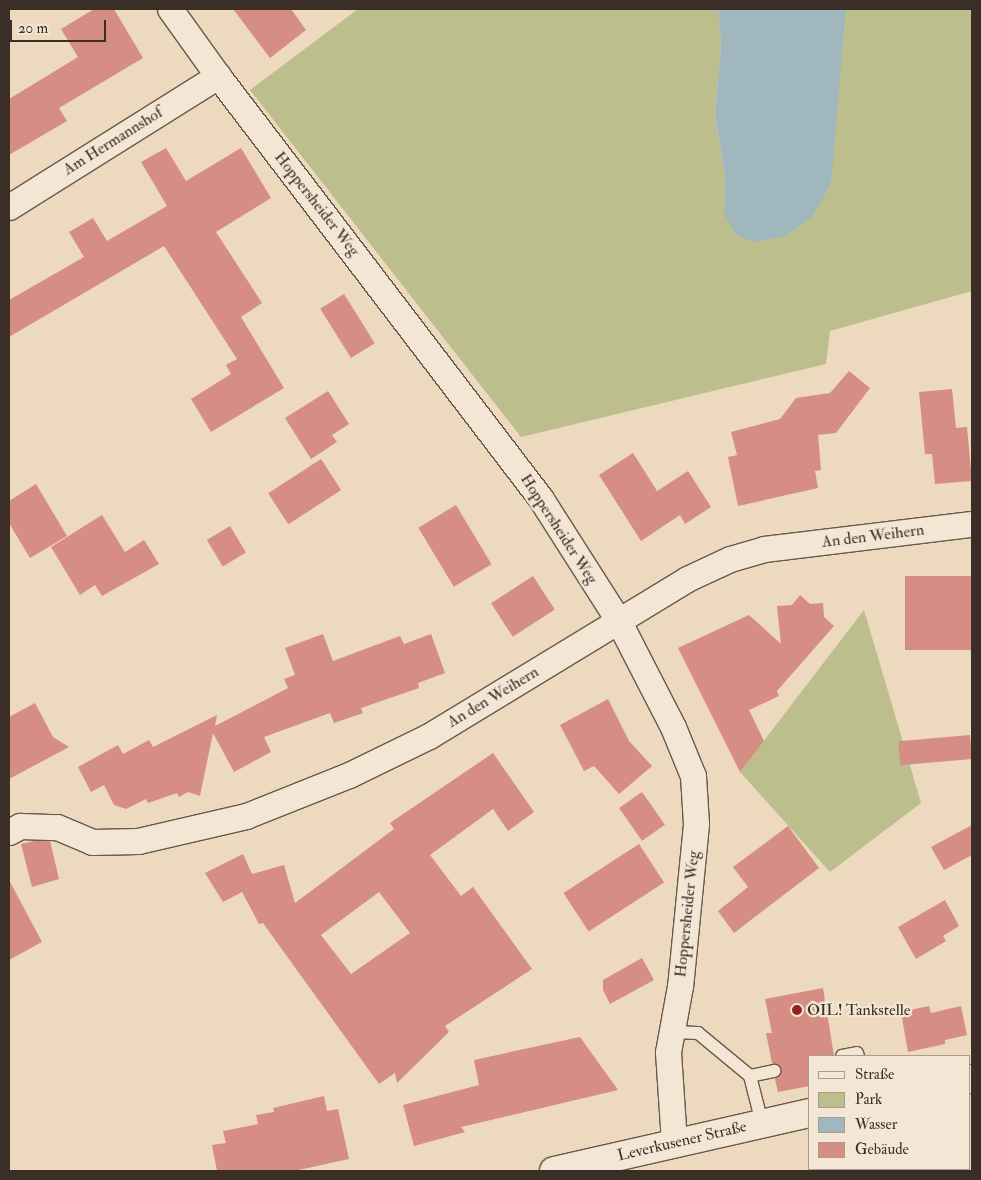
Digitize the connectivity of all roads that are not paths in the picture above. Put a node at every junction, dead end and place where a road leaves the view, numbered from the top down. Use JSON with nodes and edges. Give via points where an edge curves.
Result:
{"nodes":[{"id":1,"x":170,"y":9,"type":"edge"},
{"id":2,"x":218,"y":76,"type":"junction"},
{"id":3,"x":9,"y":206,"type":"edge"},
{"id":4,"x":972,"y":524,"type":"edge"},
{"id":5,"x":618,"y":620,"type":"junction"},
{"id":6,"x":9,"y":832,"type":"edge"},
{"id":7,"x":671,"y":1032,"type":"junction"},
{"id":8,"x":774,"y":1071,"type":"dead end"},
{"id":9,"x":750,"y":1076,"type":"junction"},
{"id":10,"x":808,"y":1113,"type":"edge"},
{"id":11,"x":762,"y":1123,"type":"junction"},
{"id":12,"x":674,"y":1142,"type":"junction"},
{"id":13,"x":554,"y":1171,"type":"edge"}],
"edges":[{"from":1,"to":2,"type":"street","name":"Hoppersheider Weg"},
{"from":2,"to":3,"type":"street","name":"Am Hermannshof"},
{"from":2,"to":5,"type":"street","name":"Hoppersheider Weg","via":[[479,414],[541,499]]},
{"from":4,"to":5,"type":"street","name":"An den Weihern","via":[[764,549],[730,559],[687,579]]},
{"from":5,"to":6,"type":"street","name":"An den Weihern","via":[[429,736],[349,775],[246,816],[138,841],[92,842],[58,827],[20,826]]},
{"from":5,"to":7,"type":"street","name":"Hoppersheider Weg","via":[[673,728],[693,776],[696,824],[691,897]]},
{"from":7,"to":9,"type":"lane","via":[[698,1033]]},
{"from":7,"to":12,"type":"street","name":"Hoppersheider Weg","via":[[668,1052]]},
{"from":8,"to":9,"type":"lane"},
{"from":9,"to":11,"type":"lane"},
{"from":10,"to":11,"type":"main road","name":"Leverkusener Straße"},
{"from":11,"to":12,"type":"main road","name":"Leverkusener Straße"},
{"from":12,"to":13,"type":"main road","name":"Leverkusener Straße"}]}
